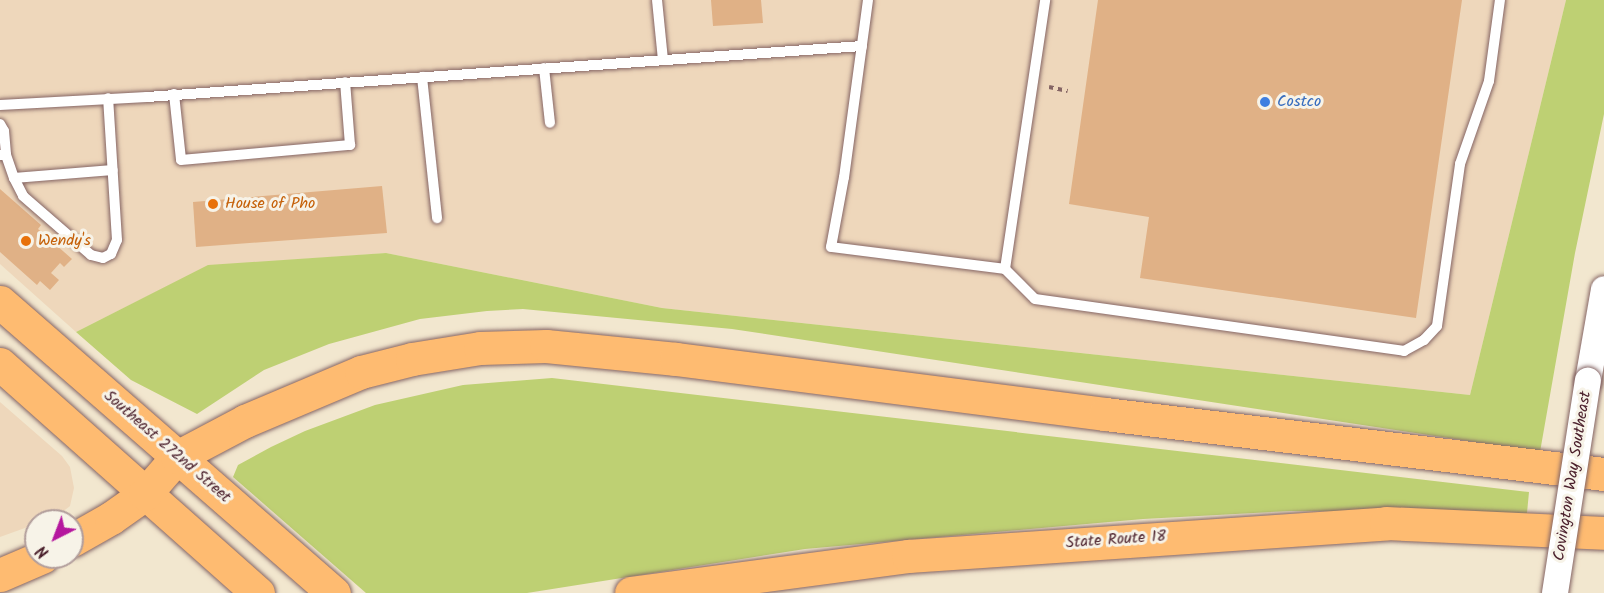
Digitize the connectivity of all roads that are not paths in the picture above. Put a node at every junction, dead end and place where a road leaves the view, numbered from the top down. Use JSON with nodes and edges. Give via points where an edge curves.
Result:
{"nodes":[{"id":1,"x":657,"y":0,"type":"edge"},
{"id":2,"x":868,"y":0,"type":"edge"},
{"id":3,"x":1045,"y":0,"type":"edge"},
{"id":4,"x":1500,"y":0,"type":"edge"},
{"id":5,"x":862,"y":46,"type":"junction"},
{"id":6,"x":663,"y":60,"type":"junction"},
{"id":7,"x":544,"y":68,"type":"junction"},
{"id":8,"x":422,"y":77,"type":"junction"},
{"id":9,"x":345,"y":82,"type":"junction"},
{"id":10,"x":174,"y":94,"type":"junction"},
{"id":11,"x":108,"y":98,"type":"junction"},
{"id":12,"x":0,"y":105,"type":"edge"},
{"id":13,"x":550,"y":123,"type":"dead end"},
{"id":14,"x":0,"y":124,"type":"edge"},
{"id":15,"x":3,"y":155,"type":"edge"},
{"id":16,"x":113,"y":170,"type":"junction"},
{"id":17,"x":14,"y":178,"type":"junction"},
{"id":18,"x":437,"y":218,"type":"dead end"},
{"id":19,"x":1005,"y":269,"type":"junction"},
{"id":20,"x":1604,"y":289,"type":"edge"},
{"id":21,"x":0,"y":302,"type":"edge"},
{"id":22,"x":0,"y":364,"type":"edge"},
{"id":23,"x":177,"y":457,"type":"junction"},
{"id":24,"x":1604,"y":474,"type":"edge"},
{"id":25,"x":145,"y":494,"type":"junction"},
{"id":26,"x":84,"y":533,"type":"edge"},
{"id":27,"x":1604,"y":533,"type":"edge"},
{"id":28,"x":24,"y":565,"type":"edge"},
{"id":29,"x":0,"y":575,"type":"edge"},
{"id":30,"x":258,"y":593,"type":"edge"},
{"id":31,"x":334,"y":593,"type":"edge"},
{"id":32,"x":631,"y":593,"type":"edge"},
{"id":33,"x":1555,"y":593,"type":"edge"}],
"edges":[{"from":1,"to":6,"type":"lane"},
{"from":2,"to":5,"type":"lane"},
{"from":3,"to":19,"type":"lane"},
{"from":4,"to":19,"type":"lane","via":[[1489,81],[1460,164],[1437,326],[1424,340],[1404,351],[1035,299]]},
{"from":5,"to":6,"type":"lane"},
{"from":5,"to":19,"type":"lane","via":[[831,247]]},
{"from":6,"to":7,"type":"lane"},
{"from":7,"to":8,"type":"lane"},
{"from":7,"to":13,"type":"lane"},
{"from":8,"to":9,"type":"lane"},
{"from":8,"to":18,"type":"lane"},
{"from":9,"to":10,"type":"lane"},
{"from":9,"to":10,"type":"lane","via":[[350,145],[181,160]]},
{"from":10,"to":11,"type":"lane"},
{"from":11,"to":12,"type":"lane"},
{"from":11,"to":16,"type":"lane"},
{"from":14,"to":15,"type":"lane","via":[[4,131]]},
{"from":15,"to":17,"type":"lane"},
{"from":16,"to":17,"type":"lane"},
{"from":16,"to":17,"type":"lane","via":[[117,240],[111,254],[103,258],[91,255],[23,196]]},
{"from":20,"to":33,"type":"street","name":"Covington Way Southeast","bridge":true},
{"from":21,"to":23,"type":"main road","name":"Southeast 272nd Street"},
{"from":22,"to":25,"type":"main road"},
{"from":23,"to":24,"type":"main road","via":[[245,421],[361,372],[480,348],[546,346]]},
{"from":23,"to":25,"type":"main road"},
{"from":23,"to":31,"type":"main road","name":"Southeast 272nd Street"},
{"from":25,"to":26,"type":"main road"},
{"from":25,"to":30,"type":"main road"},
{"from":27,"to":32,"type":"main road","name":"State Route 18","via":[[1386,523],[908,556]]},
{"from":28,"to":29,"type":"main road"}]}
